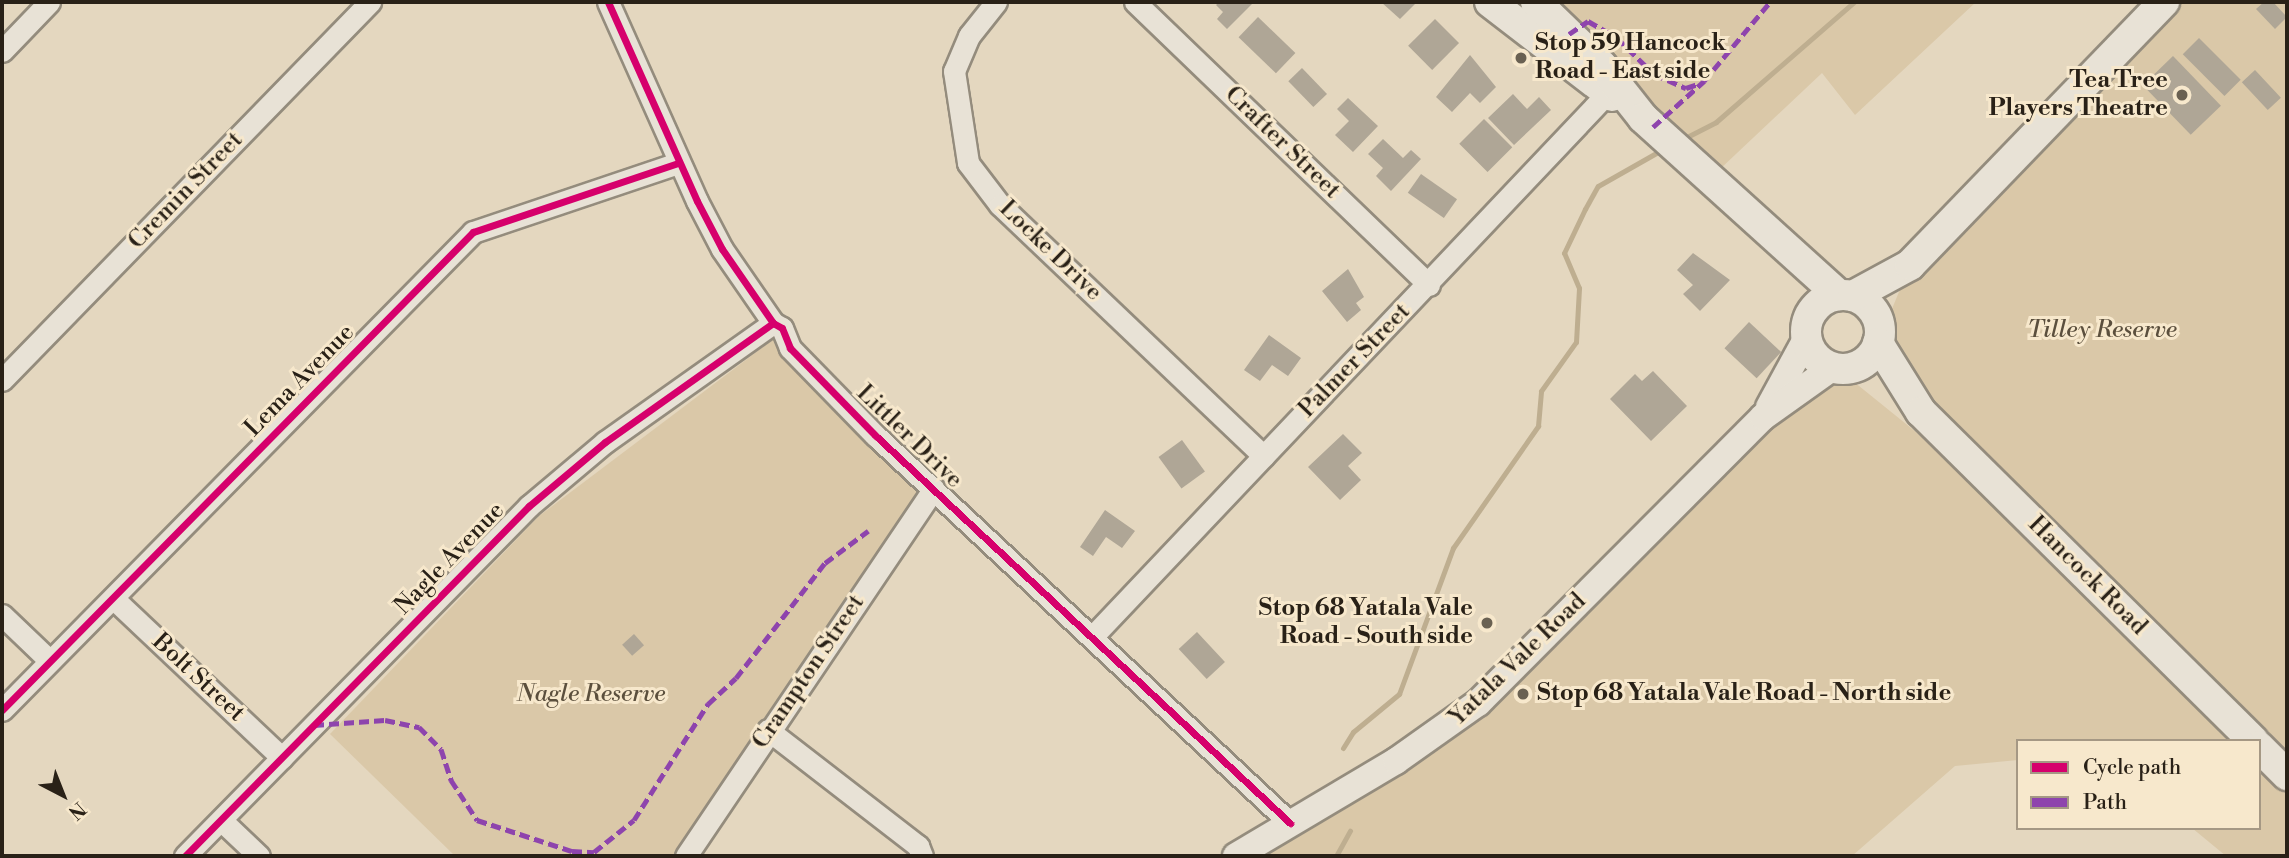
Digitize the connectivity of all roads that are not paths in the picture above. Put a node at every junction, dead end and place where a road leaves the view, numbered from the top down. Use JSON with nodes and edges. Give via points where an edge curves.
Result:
{"nodes":[{"id":1,"x":49,"y":2,"type":"edge"},
{"id":2,"x":370,"y":2,"type":"edge"},
{"id":3,"x":608,"y":2,"type":"edge"},
{"id":4,"x":996,"y":2,"type":"edge"},
{"id":5,"x":1135,"y":2,"type":"edge"},
{"id":6,"x":1490,"y":2,"type":"edge"},
{"id":7,"x":1536,"y":2,"type":"edge"},
{"id":8,"x":2163,"y":2,"type":"edge"},
{"id":9,"x":2,"y":51,"type":"edge"},
{"id":10,"x":1612,"y":88,"type":"junction"},
{"id":11,"x":678,"y":163,"type":"junction"},
{"id":12,"x":1738,"y":206,"type":"junction"},
{"id":13,"x":1910,"y":265,"type":"junction"},
{"id":14,"x":1429,"y":285,"type":"junction"},
{"id":15,"x":1846,"y":295,"type":"junction"},
{"id":16,"x":773,"y":323,"type":"junction"},
{"id":17,"x":1807,"y":327,"type":"junction"},
{"id":18,"x":1879,"y":335,"type":"junction"},
{"id":19,"x":1841,"y":368,"type":"junction"},
{"id":20,"x":2,"y":380,"type":"edge"},
{"id":21,"x":1921,"y":412,"type":"junction"},
{"id":22,"x":1763,"y":417,"type":"junction"},
{"id":23,"x":1264,"y":456,"type":"junction"},
{"id":24,"x":934,"y":489,"type":"junction"},
{"id":25,"x":114,"y":599,"type":"junction"},
{"id":26,"x":2,"y":615,"type":"edge"},
{"id":27,"x":1093,"y":637,"type":"junction"},
{"id":28,"x":50,"y":661,"type":"junction"},
{"id":29,"x":2,"y":710,"type":"edge"},
{"id":30,"x":768,"y":730,"type":"junction"},
{"id":31,"x":2251,"y":739,"type":"edge"},
{"id":32,"x":2261,"y":749,"type":"edge"},
{"id":33,"x":282,"y":758,"type":"junction"},
{"id":34,"x":2287,"y":775,"type":"edge"},
{"id":35,"x":222,"y":821,"type":"junction"},
{"id":36,"x":1290,"y":823,"type":"junction"},
{"id":37,"x":185,"y":856,"type":"edge"},
{"id":38,"x":259,"y":856,"type":"edge"},
{"id":39,"x":686,"y":856,"type":"edge"},
{"id":40,"x":922,"y":856,"type":"edge"},
{"id":41,"x":1236,"y":856,"type":"edge"}],
"edges":[{"from":1,"to":9,"type":"street"},
{"from":2,"to":20,"type":"street","name":"Cremin Street"},
{"from":3,"to":11,"type":"street","name":"Littler Drive"},
{"from":4,"to":23,"type":"street","name":"Locke Drive","via":[[969,36],[954,71],[968,163],[1000,205]]},
{"from":5,"to":14,"type":"street","name":"Crafter Street"},
{"from":6,"to":10,"type":"main road"},
{"from":7,"to":10,"type":"main road"},
{"from":8,"to":13,"type":"main road"},
{"from":10,"to":12,"type":"main road"},
{"from":10,"to":14,"type":"street","name":"Palmer Street"},
{"from":11,"to":16,"type":"street","name":"Littler Drive","via":[[722,249]]},
{"from":11,"to":25,"type":"street","name":"Lema Avenue","via":[[473,232]]},
{"from":12,"to":15,"type":"main road"},
{"from":12,"to":17,"type":"main road","via":[[1749,229],[1794,280]]},
{"from":13,"to":15,"type":"main road"},
{"from":13,"to":18,"type":"main road"},
{"from":14,"to":23,"type":"street","name":"Palmer Street"},
{"from":15,"to":17,"type":"main road","via":[[1821,301]]},
{"from":15,"to":18,"type":"main road","via":[[1873,310]]},
{"from":16,"to":24,"type":"street","name":"Littler Drive","via":[[782,328],[795,354]]},
{"from":16,"to":33,"type":"street","name":"Nagle Avenue","via":[[605,442],[529,506]]},
{"from":17,"to":19,"type":"main road","via":[[1817,359]]},
{"from":17,"to":22,"type":"street","name":"Yatala Vale Road"},
{"from":18,"to":19,"type":"main road","via":[[1865,362]]},
{"from":18,"to":21,"type":"main road","name":"Hancock Road"},
{"from":19,"to":21,"type":"main road","name":"Hancock Road"},
{"from":19,"to":22,"type":"street","name":"Yatala Vale Road"},
{"from":21,"to":31,"type":"main road","name":"Hancock Road"},
{"from":22,"to":36,"type":"street","name":"Yatala Vale Road","via":[[1478,704],[1437,735]]},
{"from":23,"to":27,"type":"street","name":"Palmer Street"},
{"from":24,"to":27,"type":"street","name":"Littler Drive"},
{"from":24,"to":30,"type":"street","name":"Crampton Street"},
{"from":25,"to":28,"type":"street","name":"Lema Avenue"},
{"from":25,"to":33,"type":"street","name":"Bolt Street"},
{"from":26,"to":28,"type":"street"},
{"from":27,"to":36,"type":"street","name":"Littler Drive"},
{"from":28,"to":29,"type":"street","name":"Lema Avenue"},
{"from":30,"to":39,"type":"street","name":"Crampton Street"},
{"from":30,"to":40,"type":"street","via":[[918,846]]},
{"from":32,"to":34,"type":"main road"},
{"from":33,"to":35,"type":"street","name":"Nagle Avenue"},
{"from":35,"to":37,"type":"street","name":"Nagle Avenue"},
{"from":35,"to":38,"type":"street"},
{"from":36,"to":41,"type":"street","name":"Yatala Vale Road"}]}
